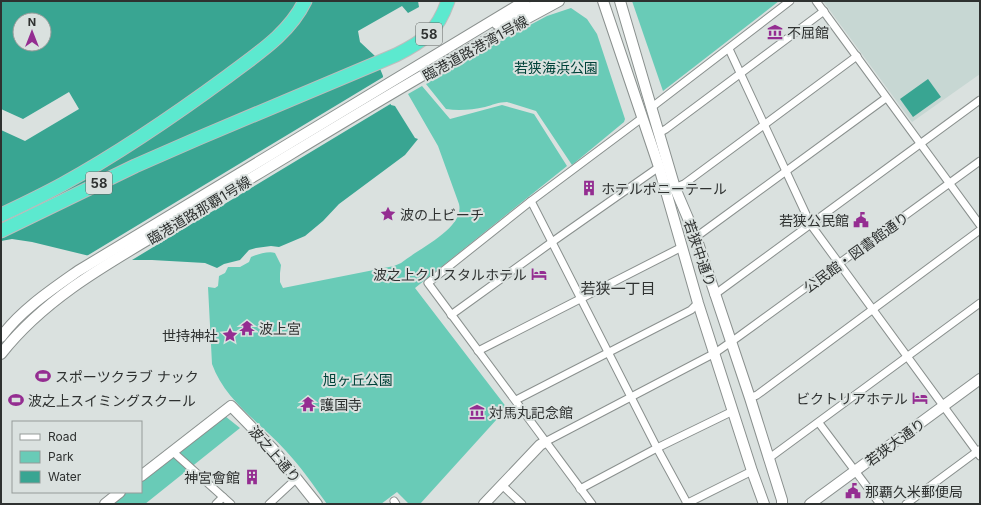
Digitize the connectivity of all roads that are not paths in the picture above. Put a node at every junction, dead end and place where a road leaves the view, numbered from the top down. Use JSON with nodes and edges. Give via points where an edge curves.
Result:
{"nodes":[{"id":1,"x":305,"y":1,"type":"edge"},
{"id":2,"x":448,"y":1,"type":"edge"},
{"id":3,"x":525,"y":1,"type":"edge"},
{"id":4,"x":544,"y":1,"type":"edge"},
{"id":5,"x":559,"y":1,"type":"edge"},
{"id":6,"x":602,"y":1,"type":"edge"},
{"id":7,"x":620,"y":1,"type":"edge"},
{"id":8,"x":790,"y":1,"type":"edge"},
{"id":9,"x":816,"y":1,"type":"edge"},
{"id":10,"x":824,"y":11,"type":"junction"},
{"id":11,"x":475,"y":32,"type":"junction"},
{"id":12,"x":729,"y":49,"type":"junction"},
{"id":13,"x":857,"y":56,"type":"junction"},
{"id":14,"x":405,"y":73,"type":"joint"},
{"id":15,"x":741,"y":74,"type":"junction"},
{"id":16,"x":411,"y":83,"type":"joint"},
{"id":17,"x":886,"y":98,"type":"junction"},
{"id":18,"x":980,"y":100,"type":"edge"},
{"id":19,"x":652,"y":107,"type":"junction"},
{"id":20,"x":642,"y":118,"type":"junction"},
{"id":21,"x":764,"y":125,"type":"junction"},
{"id":22,"x":659,"y":133,"type":"junction"},
{"id":23,"x":920,"y":144,"type":"junction"},
{"id":24,"x":980,"y":161,"type":"edge"},
{"id":25,"x":659,"y":167,"type":"junction"},
{"id":26,"x":786,"y":172,"type":"junction"},
{"id":27,"x":949,"y":184,"type":"junction"},
{"id":28,"x":671,"y":190,"type":"junction"},
{"id":29,"x":531,"y":201,"type":"junction"},
{"id":30,"x":1,"y":215,"type":"edge"},
{"id":31,"x":811,"y":225,"type":"junction"},
{"id":32,"x":980,"y":225,"type":"edge"},
{"id":33,"x":980,"y":230,"type":"edge"},
{"id":34,"x":1,"y":231,"type":"edge"},
{"id":35,"x":696,"y":237,"type":"junction"},
{"id":36,"x":552,"y":242,"type":"junction"},
{"id":37,"x":682,"y":247,"type":"junction"},
{"id":38,"x":839,"y":264,"type":"junction"},
{"id":39,"x":714,"y":295,"type":"junction"},
{"id":40,"x":580,"y":298,"type":"junction"},
{"id":41,"x":698,"y":302,"type":"junction"},
{"id":42,"x":980,"y":303,"type":"edge"},
{"id":43,"x":873,"y":309,"type":"junction"},
{"id":44,"x":451,"y":315,"type":"junction"},
{"id":45,"x":1,"y":337,"type":"edge"},
{"id":46,"x":731,"y":342,"type":"junction"},
{"id":47,"x":478,"y":351,"type":"junction"},
{"id":48,"x":608,"y":353,"type":"junction"},
{"id":49,"x":715,"y":353,"type":"junction"},
{"id":50,"x":1,"y":354,"type":"edge"},
{"id":51,"x":908,"y":357,"type":"junction"},
{"id":52,"x":980,"y":379,"type":"edge"},
{"id":53,"x":632,"y":397,"type":"junction"},
{"id":54,"x":750,"y":398,"type":"junction"},
{"id":55,"x":516,"y":400,"type":"junction"},
{"id":56,"x":944,"y":406,"type":"junction"},
{"id":57,"x":734,"y":411,"type":"junction"},
{"id":58,"x":819,"y":422,"type":"junction"},
{"id":59,"x":545,"y":442,"type":"junction"},
{"id":60,"x":657,"y":448,"type":"junction"},
{"id":61,"x":172,"y":451,"type":"junction"},
{"id":62,"x":979,"y":452,"type":"edge"},
{"id":63,"x":768,"y":459,"type":"junction"},
{"id":64,"x":752,"y":471,"type":"junction"},
{"id":65,"x":855,"y":471,"type":"junction"},
{"id":66,"x":142,"y":475,"type":"edge"},
{"id":67,"x":297,"y":478,"type":"junction"},
{"id":68,"x":502,"y":485,"type":"junction"},
{"id":69,"x":580,"y":489,"type":"junction"},
{"id":70,"x":119,"y":493,"type":"edge"},
{"id":71,"x":223,"y":497,"type":"junction"},
{"id":72,"x":105,"y":504,"type":"edge"},
{"id":73,"x":216,"y":504,"type":"edge"},
{"id":74,"x":231,"y":504,"type":"edge"},
{"id":75,"x":269,"y":504,"type":"edge"},
{"id":76,"x":317,"y":504,"type":"edge"},
{"id":77,"x":484,"y":504,"type":"edge"},
{"id":78,"x":522,"y":504,"type":"edge"},
{"id":79,"x":592,"y":504,"type":"edge"},
{"id":80,"x":686,"y":504,"type":"edge"},
{"id":81,"x":764,"y":504,"type":"edge"},
{"id":82,"x":782,"y":504,"type":"edge"},
{"id":83,"x":810,"y":504,"type":"edge"},
{"id":84,"x":880,"y":504,"type":"edge"},
{"id":85,"x":906,"y":504,"type":"edge"}],
"edges":[{"from":1,"to":30,"type":"highway","number":"58","via":[[286,29],[270,45],[181,111],[109,158]]},
{"from":2,"to":34,"type":"highway","number":"58","via":[[431,33],[396,55],[135,166]]},
{"from":3,"to":11,"type":"street","name":"臨港道路港湾1号線"},
{"from":4,"to":11,"type":"street","via":[[492,27]]},
{"from":5,"to":16,"type":"street","name":"臨港道路港湾1号線"},
{"from":6,"to":20,"type":"street","name":"若狭中通り"},
{"from":7,"to":19,"type":"street","name":"若狭中通り"},
{"from":8,"to":12,"type":"street"},
{"from":9,"to":10,"type":"street"},
{"from":10,"to":13,"type":"street"},
{"from":10,"to":15,"type":"street"},
{"from":11,"to":14,"type":"street","name":"臨港道路港湾1号線"},
{"from":12,"to":15,"type":"street"},
{"from":12,"to":19,"type":"street"},
{"from":13,"to":17,"type":"street"},
{"from":13,"to":21,"type":"street"},
{"from":14,"to":45,"type":"street","name":"臨港道路那覇1号線","via":[[78,271],[36,302]]},
{"from":15,"to":21,"type":"street"},
{"from":15,"to":22,"type":"street"},
{"from":16,"to":50,"type":"street","name":"臨港道路那覇1号線","via":[[84,280],[44,308]]},
{"from":17,"to":23,"type":"street"},
{"from":17,"to":26,"type":"street"},
{"from":18,"to":23,"type":"street"},
{"from":19,"to":22,"type":"street","name":"若狭中通り"},
{"from":20,"to":25,"type":"street","name":"若狭中通り"},
{"from":20,"to":29,"type":"street"},
{"from":21,"to":26,"type":"street"},
{"from":21,"to":28,"type":"street","via":[[684,184]]},
{"from":22,"to":28,"type":"street","name":"若狭中通り"},
{"from":23,"to":27,"type":"street"},
{"from":23,"to":31,"type":"street"},
{"from":24,"to":27,"type":"street","name":"公民館・図書館通り"},
{"from":25,"to":28,"type":"street","name":"若狭中通り"},
{"from":25,"to":36,"type":"street"},
{"from":26,"to":31,"type":"street"},
{"from":26,"to":35,"type":"street"},
{"from":27,"to":32,"type":"street"},
{"from":27,"to":38,"type":"street","name":"公民館・図書館通り"},
{"from":28,"to":35,"type":"street","name":"若狭中通り"},
{"from":28,"to":37,"type":"street","name":"若狭中通り"},
{"from":29,"to":36,"type":"street"},
{"from":29,"to":44,"type":"street","via":[[428,284]]},
{"from":31,"to":38,"type":"street"},
{"from":31,"to":39,"type":"street"},
{"from":33,"to":43,"type":"street"},
{"from":35,"to":39,"type":"street","name":"若狭中通り"},
{"from":36,"to":40,"type":"street"},
{"from":36,"to":44,"type":"street"},
{"from":37,"to":40,"type":"street"},
{"from":37,"to":41,"type":"street","name":"若狭中通り"},
{"from":38,"to":43,"type":"street"},
{"from":38,"to":46,"type":"street","name":"公民館・図書館通り"},
{"from":39,"to":46,"type":"street","name":"若狭中通り"},
{"from":40,"to":47,"type":"street"},
{"from":40,"to":48,"type":"street"},
{"from":41,"to":48,"type":"street","via":[[691,310]]},
{"from":41,"to":49,"type":"street","name":"若狭中通り"},
{"from":42,"to":51,"type":"street"},
{"from":43,"to":51,"type":"street"},
{"from":43,"to":54,"type":"street","via":[[757,396]]},
{"from":44,"to":47,"type":"street"},
{"from":46,"to":49,"type":"street","name":"公民館・図書館通り"},
{"from":46,"to":54,"type":"street","name":"若狭中通り"},
{"from":47,"to":55,"type":"street"},
{"from":48,"to":53,"type":"street"},
{"from":48,"to":55,"type":"street"},
{"from":49,"to":53,"type":"street","name":"公民館・図書館通り"},
{"from":49,"to":57,"type":"street","name":"若狭中通り"},
{"from":51,"to":56,"type":"street"},
{"from":51,"to":58,"type":"street"},
{"from":52,"to":56,"type":"street","name":"若狭大通り"},
{"from":53,"to":59,"type":"street","name":"公民館・図書館通り"},
{"from":53,"to":60,"type":"street"},
{"from":54,"to":63,"type":"street","name":"若狭中通り"},
{"from":55,"to":59,"type":"street"},
{"from":56,"to":62,"type":"street"},
{"from":56,"to":65,"type":"street","name":"若狭大通り"},
{"from":57,"to":60,"type":"street"},
{"from":57,"to":64,"type":"street","name":"若狭中通り"},
{"from":58,"to":63,"type":"street"},
{"from":58,"to":65,"type":"street"},
{"from":59,"to":68,"type":"street"},
{"from":59,"to":69,"type":"street"},
{"from":60,"to":69,"type":"street"},
{"from":60,"to":80,"type":"street"},
{"from":61,"to":66,"type":"street"},
{"from":61,"to":67,"type":"street","name":"波之上通り","via":[[231,406],[269,444]]},
{"from":61,"to":71,"type":"street"},
{"from":62,"to":85,"type":"street"},
{"from":63,"to":82,"type":"street","name":"若狭中通り"},
{"from":64,"to":80,"type":"street"},
{"from":64,"to":81,"type":"street","name":"若狭中通り"},
{"from":65,"to":83,"type":"street","name":"若狭大通り"},
{"from":65,"to":84,"type":"street"},
{"from":67,"to":75,"type":"street"},
{"from":67,"to":76,"type":"street","name":"波之上通り"},
{"from":68,"to":77,"type":"street"},
{"from":68,"to":78,"type":"street"},
{"from":69,"to":79,"type":"street"},
{"from":70,"to":72,"type":"street"},
{"from":71,"to":73,"type":"street"},
{"from":71,"to":74,"type":"street"}]}
